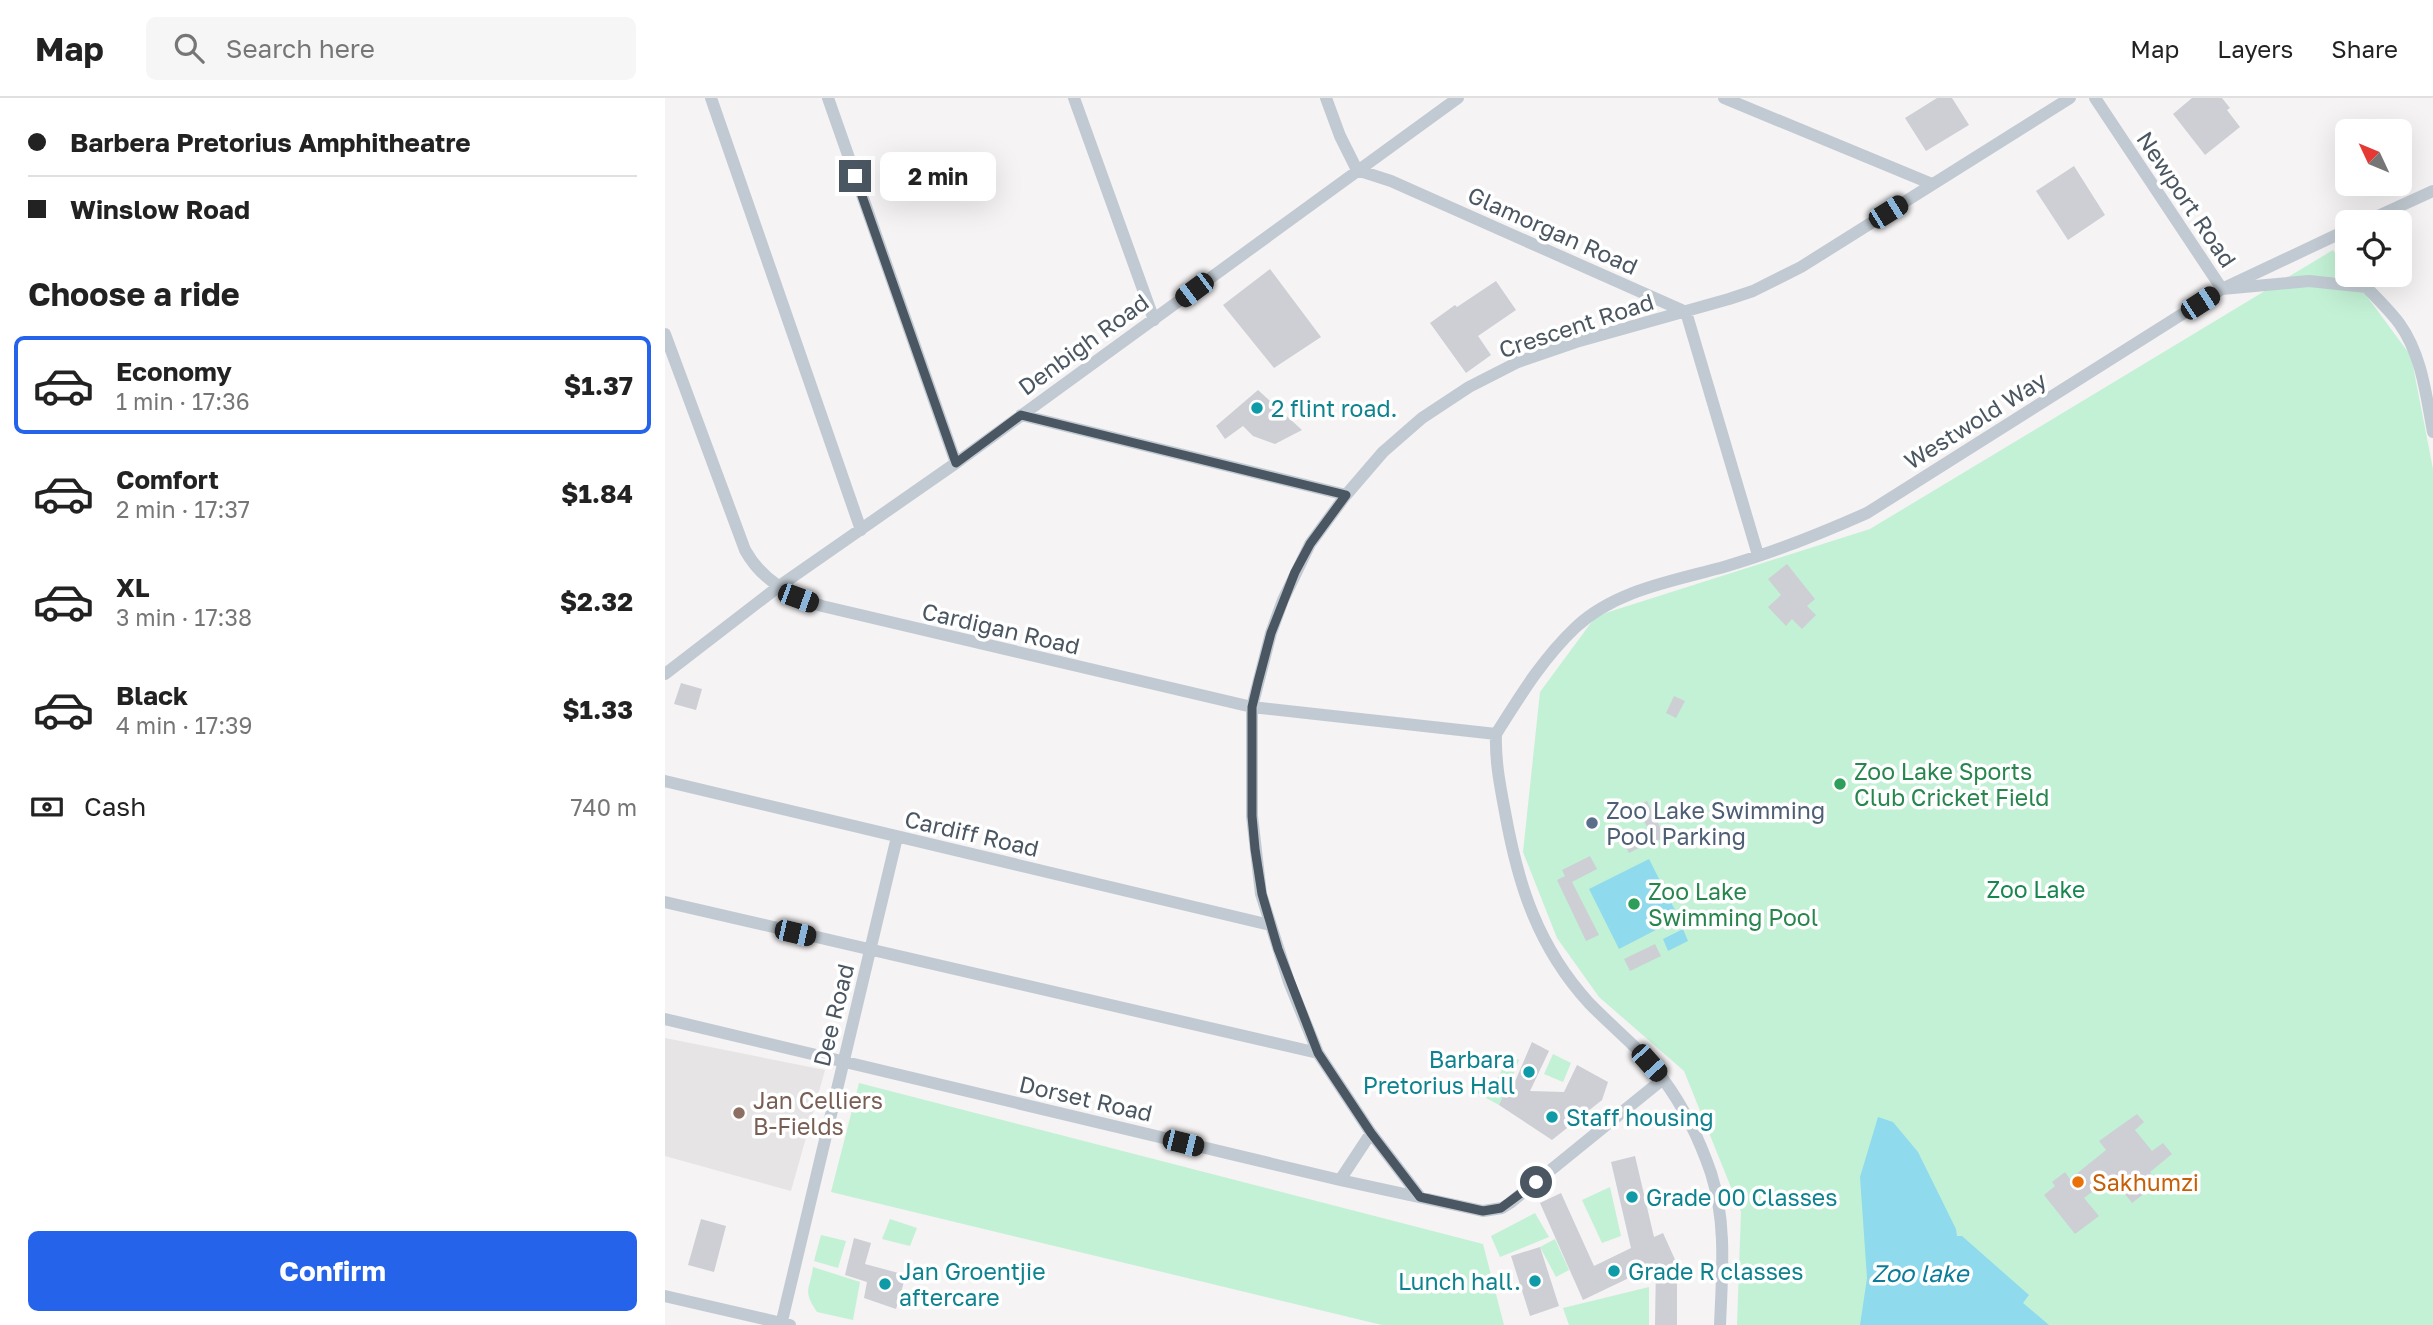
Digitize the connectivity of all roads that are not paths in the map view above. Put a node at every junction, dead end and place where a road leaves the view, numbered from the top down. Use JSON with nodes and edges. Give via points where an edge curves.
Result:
{"nodes":[{"id":1,"x":711,"y":98,"type":"edge"},
{"id":2,"x":828,"y":98,"type":"edge"},
{"id":3,"x":1074,"y":98,"type":"edge"},
{"id":4,"x":1327,"y":98,"type":"edge"},
{"id":5,"x":1458,"y":98,"type":"edge"},
{"id":6,"x":1724,"y":98,"type":"edge"},
{"id":7,"x":2070,"y":98,"type":"edge"},
{"id":8,"x":2095,"y":98,"type":"edge"},
{"id":9,"x":1357,"y":170,"type":"junction"},
{"id":10,"x":1932,"y":184,"type":"junction"},
{"id":11,"x":2433,"y":191,"type":"edge"},
{"id":12,"x":2391,"y":210,"type":"edge"},
{"id":13,"x":2335,"y":235,"type":"edge"},
{"id":14,"x":2335,"y":284,"type":"edge"},
{"id":15,"x":2366,"y":287,"type":"edge"},
{"id":16,"x":2222,"y":289,"type":"junction"},
{"id":17,"x":1686,"y":312,"type":"junction"},
{"id":18,"x":1154,"y":320,"type":"junction"},
{"id":19,"x":665,"y":334,"type":"edge"},
{"id":20,"x":1021,"y":415,"type":"junction"},
{"id":21,"x":2433,"y":432,"type":"edge"},
{"id":22,"x":956,"y":463,"type":"junction"},
{"id":23,"x":1346,"y":495,"type":"junction"},
{"id":24,"x":861,"y":530,"type":"junction"},
{"id":25,"x":1758,"y":555,"type":"junction"},
{"id":26,"x":778,"y":587,"type":"junction"},
{"id":27,"x":665,"y":674,"type":"edge"},
{"id":28,"x":1252,"y":707,"type":"junction"},
{"id":29,"x":1496,"y":734,"type":"junction"},
{"id":30,"x":665,"y":781,"type":"edge"},
{"id":31,"x":897,"y":838,"type":"junction"},
{"id":32,"x":665,"y":902,"type":"edge"},
{"id":33,"x":1271,"y":925,"type":"junction"},
{"id":34,"x":870,"y":950,"type":"junction"},
{"id":35,"x":665,"y":1018,"type":"edge"},
{"id":36,"x":1318,"y":1053,"type":"junction"},
{"id":37,"x":843,"y":1061,"type":"junction"},
{"id":38,"x":1663,"y":1079,"type":"junction"},
{"id":39,"x":1371,"y":1133,"type":"junction"},
{"id":40,"x":1340,"y":1180,"type":"junction"},
{"id":41,"x":1420,"y":1197,"type":"junction"},
{"id":42,"x":665,"y":1296,"type":"edge"},
{"id":43,"x":784,"y":1324,"type":"edge"},
{"id":44,"x":1720,"y":1325,"type":"edge"}],
"edges":[{"from":1,"to":24,"type":"street"},
{"from":2,"to":22,"type":"street"},
{"from":3,"to":18,"type":"street"},
{"from":4,"to":9,"type":"street"},
{"from":5,"to":9,"type":"street","name":"Denbigh Road"},
{"from":6,"to":10,"type":"street"},
{"from":7,"to":10,"type":"street","name":"Crescent Road"},
{"from":8,"to":16,"type":"street","name":"Newport Road"},
{"from":9,"to":17,"type":"street","name":"Glamorgan Road"},
{"from":9,"to":18,"type":"street","name":"Denbigh Road"},
{"from":10,"to":17,"type":"street","name":"Crescent Road","via":[[1801,267],[1768,284]]},
{"from":11,"to":12,"type":"street"},
{"from":13,"to":16,"type":"street"},
{"from":14,"to":16,"type":"street","name":"Westwold Way","via":[[2309,281]]},
{"from":15,"to":21,"type":"street","via":[[2401,325],[2411,345],[2422,371]]},
{"from":16,"to":25,"type":"street","name":"Westwold Way","via":[[1867,513]]},
{"from":17,"to":23,"type":"street","name":"Crescent Road","via":[[1518,362],[1469,387],[1422,418],[1383,452]]},
{"from":17,"to":25,"type":"street"},
{"from":18,"to":20,"type":"street","name":"Denbigh Road"},
{"from":19,"to":26,"type":"street","name":"Cardigan Road","via":[[745,550]]},
{"from":20,"to":22,"type":"street","name":"Denbigh Road"},
{"from":20,"to":23,"type":"street"},
{"from":22,"to":24,"type":"street","name":"Denbigh Road"},
{"from":23,"to":28,"type":"street","name":"Crescent Road","via":[[1310,544],[1287,590]]},
{"from":24,"to":26,"type":"street","name":"Denbigh Road"},
{"from":25,"to":29,"type":"street","name":"Westwold Way","via":[[1663,582],[1601,608],[1545,660]]},
{"from":26,"to":27,"type":"street","name":"Denbigh Road"},
{"from":26,"to":28,"type":"street","name":"Cardigan Road","via":[[822,606]]},
{"from":28,"to":29,"type":"street","name":"Cardigan Road"},
{"from":28,"to":33,"type":"street","name":"Crescent Road","via":[[1253,827],[1258,874]]},
{"from":29,"to":38,"type":"street","via":[[1499,783],[1513,861],[1540,931],[1579,990]]},
{"from":30,"to":31,"type":"street","name":"Cardiff Road"},
{"from":31,"to":33,"type":"street","name":"Cardiff Road"},
{"from":31,"to":34,"type":"street","name":"Dee Road"},
{"from":32,"to":34,"type":"street"},
{"from":33,"to":36,"type":"street","name":"Crescent Road"},
{"from":34,"to":36,"type":"street"},
{"from":34,"to":37,"type":"street","name":"Dee Road"},
{"from":35,"to":37,"type":"street","name":"Dorset Road"},
{"from":36,"to":39,"type":"street","name":"Crescent Road"},
{"from":37,"to":40,"type":"street","name":"Dorset Road"},
{"from":37,"to":43,"type":"street","name":"Dee Road"},
{"from":38,"to":41,"type":"street","name":"Dorset Road","via":[[1501,1208],[1472,1210]]},
{"from":38,"to":44,"type":"street","via":[[1699,1143],[1719,1201]]},
{"from":39,"to":40,"type":"street"},
{"from":39,"to":41,"type":"street","name":"Crescent Road"},
{"from":40,"to":41,"type":"street","name":"Dorset Road"},
{"from":42,"to":43,"type":"street"}]}
